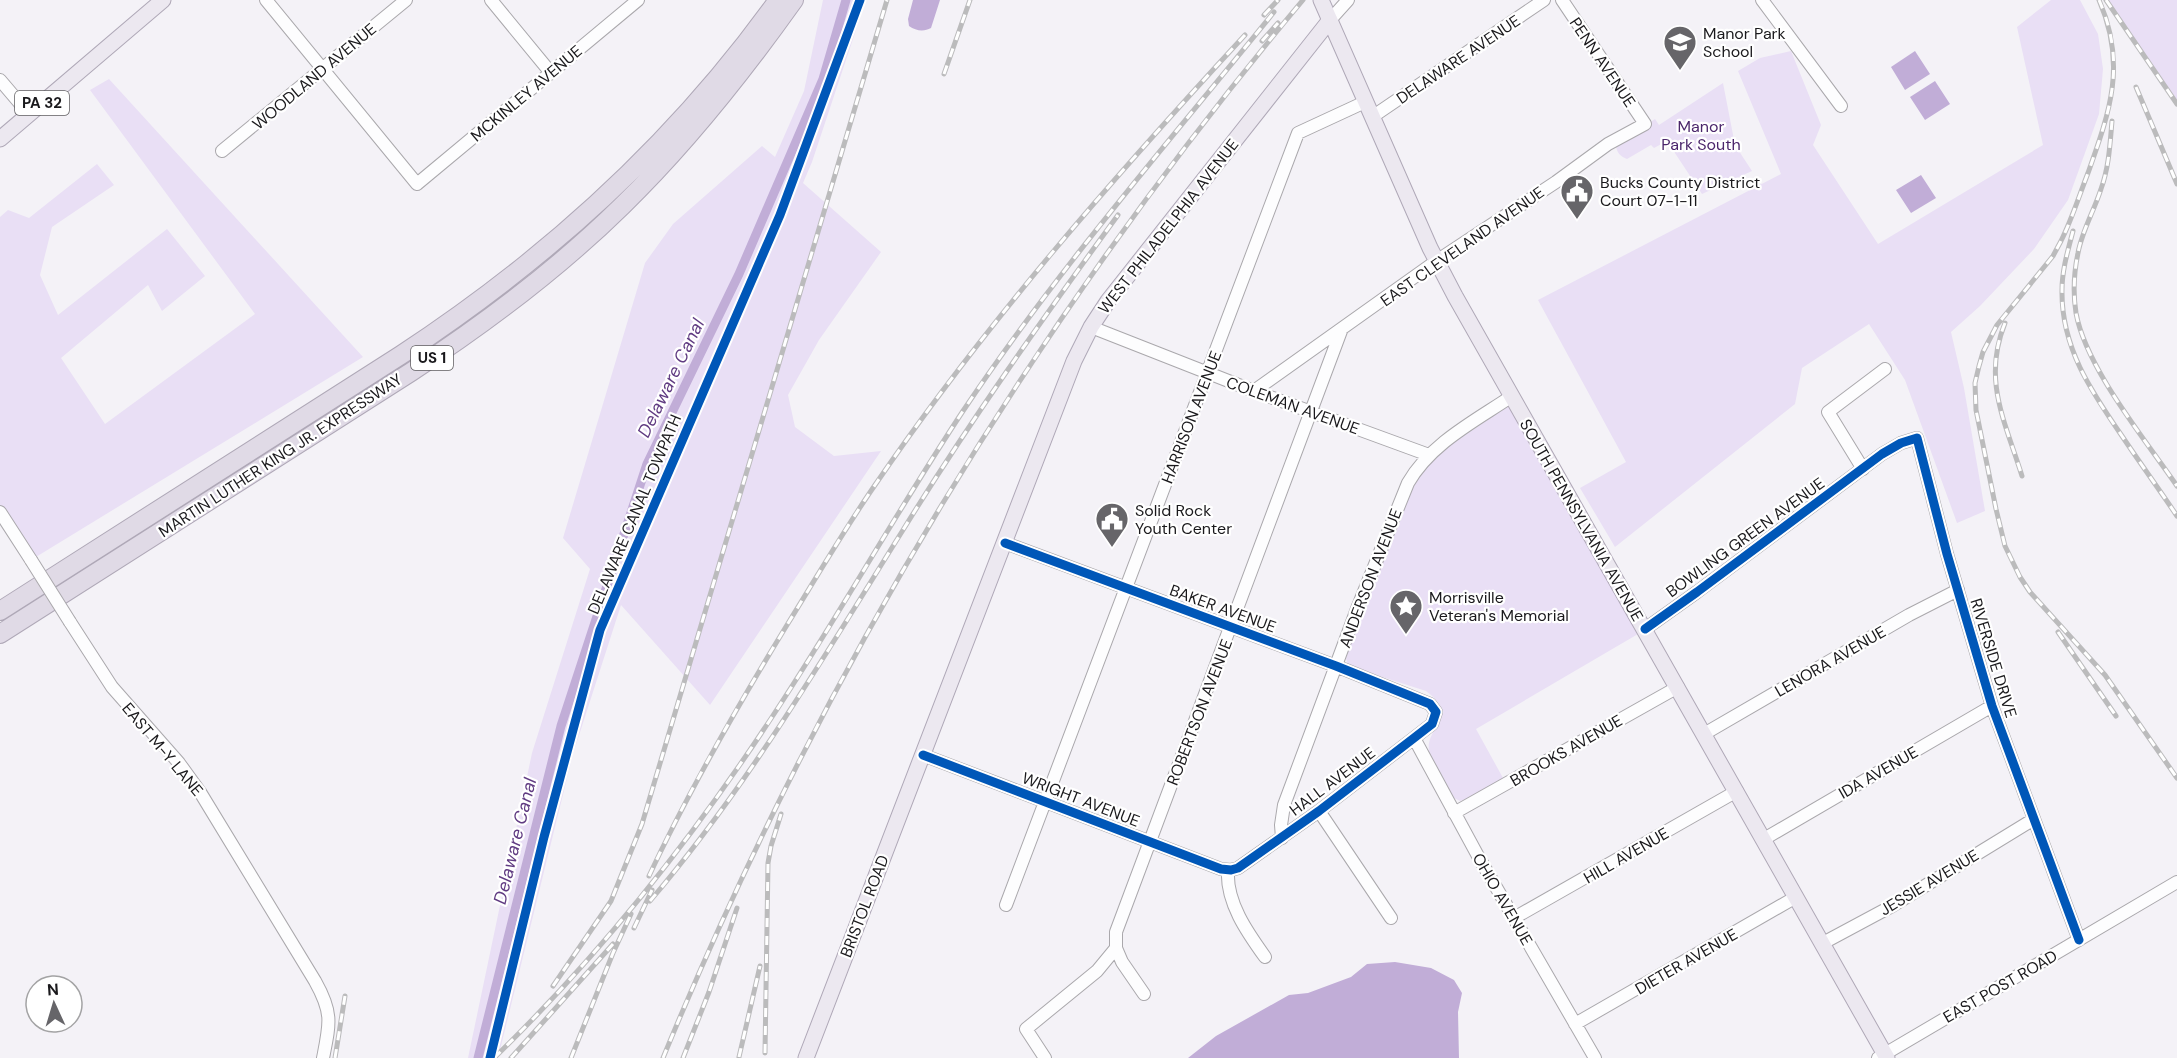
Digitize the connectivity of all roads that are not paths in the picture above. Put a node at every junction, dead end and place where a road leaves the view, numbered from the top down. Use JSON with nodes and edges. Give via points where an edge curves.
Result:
{"nodes":[{"id":1,"x":164,"y":0,"type":"edge"},
{"id":2,"x":266,"y":0,"type":"edge"},
{"id":3,"x":406,"y":0,"type":"edge"},
{"id":4,"x":491,"y":0,"type":"edge"},
{"id":5,"x":638,"y":0,"type":"edge"},
{"id":6,"x":778,"y":0,"type":"edge"},
{"id":7,"x":794,"y":0,"type":"edge"},
{"id":8,"x":1321,"y":0,"type":"edge"},
{"id":9,"x":1348,"y":0,"type":"edge"},
{"id":10,"x":1544,"y":0,"type":"edge"},
{"id":11,"x":1562,"y":0,"type":"edge"},
{"id":12,"x":1762,"y":0,"type":"edge"},
{"id":13,"x":1330,"y":20,"type":"junction"},
{"id":14,"x":323,"y":68,"type":"junction"},
{"id":15,"x":551,"y":73,"type":"junction"},
{"id":16,"x":0,"y":80,"type":"edge"},
{"id":17,"x":1365,"y":102,"type":"junction"},
{"id":18,"x":1841,"y":106,"type":"dead end"},
{"id":19,"x":29,"y":114,"type":"junction"},
{"id":20,"x":1372,"y":117,"type":"junction"},
{"id":21,"x":1644,"y":124,"type":"joint"},
{"id":22,"x":0,"y":139,"type":"edge"},
{"id":23,"x":222,"y":151,"type":"dead end"},
{"id":24,"x":1438,"y":260,"type":"junction"},
{"id":25,"x":1091,"y":327,"type":"junction"},
{"id":26,"x":1341,"y":331,"type":"junction"},
{"id":27,"x":1885,"y":369,"type":"dead end"},
{"id":28,"x":1208,"y":373,"type":"junction"},
{"id":29,"x":1254,"y":391,"type":"junction"},
{"id":30,"x":1512,"y":396,"type":"junction"},
{"id":31,"x":1312,"y":412,"type":"junction"},
{"id":32,"x":1429,"y":455,"type":"junction"},
{"id":33,"x":1863,"y":469,"type":"junction"},
{"id":34,"x":0,"y":512,"type":"edge"},
{"id":35,"x":1005,"y":543,"type":"junction"},
{"id":36,"x":1126,"y":588,"type":"junction"},
{"id":37,"x":1958,"y":590,"type":"junction"},
{"id":38,"x":0,"y":611,"type":"edge"},
{"id":39,"x":1231,"y":627,"type":"junction"},
{"id":40,"x":1645,"y":628,"type":"junction"},
{"id":41,"x":0,"y":634,"type":"edge"},
{"id":42,"x":1336,"y":666,"type":"junction"},
{"id":43,"x":1678,"y":687,"type":"junction"},
{"id":44,"x":1430,"y":704,"type":"joint"},
{"id":45,"x":1992,"y":706,"type":"junction"},
{"id":46,"x":1704,"y":734,"type":"junction"},
{"id":47,"x":1414,"y":738,"type":"junction"},
{"id":48,"x":923,"y":755,"type":"junction"},
{"id":49,"x":1737,"y":791,"type":"junction"},
{"id":50,"x":1046,"y":802,"type":"junction"},
{"id":51,"x":1318,"y":811,"type":"junction"},
{"id":52,"x":1454,"y":813,"type":"junction"},
{"id":53,"x":2034,"y":819,"type":"junction"},
{"id":54,"x":1282,"y":838,"type":"junction"},
{"id":55,"x":1764,"y":839,"type":"junction"},
{"id":56,"x":1151,"y":841,"type":"junction"},
{"id":57,"x":1228,"y":870,"type":"junction"},
{"id":58,"x":2177,"y":882,"type":"edge"},
{"id":59,"x":1796,"y":897,"type":"junction"},
{"id":60,"x":1006,"y":905,"type":"dead end"},
{"id":61,"x":1391,"y":918,"type":"dead end"},
{"id":62,"x":1514,"y":918,"type":"junction"},
{"id":63,"x":2079,"y":940,"type":"junction"},
{"id":64,"x":1823,"y":943,"type":"junction"},
{"id":65,"x":1116,"y":948,"type":"junction"},
{"id":66,"x":1265,"y":957,"type":"dead end"},
{"id":67,"x":1144,"y":994,"type":"dead end"},
{"id":68,"x":1575,"y":1024,"type":"junction"},
{"id":69,"x":1884,"y":1057,"type":"edge"},
{"id":70,"x":323,"y":1058,"type":"edge"},
{"id":71,"x":806,"y":1058,"type":"edge"},
{"id":72,"x":1045,"y":1058,"type":"edge"},
{"id":73,"x":1595,"y":1058,"type":"edge"}],
"edges":[{"from":1,"to":19,"type":"main road","number":"PA 32"},
{"from":2,"to":14,"type":"street"},
{"from":3,"to":14,"type":"street","name":"WOODLAND AVENUE"},
{"from":4,"to":15,"type":"street"},
{"from":5,"to":15,"type":"street","name":"MCKINLEY AVENUE"},
{"from":6,"to":38,"type":"highway","name":"MARTIN LUTHER KING JR. EXPRESSWAY","number":"US 1","via":[[728,65],[654,147],[584,216],[508,280],[410,350]]},
{"from":7,"to":41,"type":"highway","name":"MARTIN LUTHER KING JR. EXPRESSWAY","number":"US 1","via":[[719,101],[660,168],[596,230],[520,294],[411,372]]},
{"from":8,"to":13,"type":"main road","name":"SOUTH PENNSYLVANIA AVENUE"},
{"from":9,"to":13,"type":"street"},
{"from":10,"to":20,"type":"street","name":"DELAWARE AVENUE"},
{"from":11,"to":21,"type":"street","name":"PENN AVENUE"},
{"from":12,"to":18,"type":"street"},
{"from":13,"to":17,"type":"main road","name":"SOUTH PENNSYLVANIA AVENUE"},
{"from":13,"to":25,"type":"main road","name":"WEST PHILADELPHIA AVENUE"},
{"from":14,"to":15,"type":"street","name":"MCKINLEY AVENUE","via":[[417,184]]},
{"from":14,"to":23,"type":"street","name":"WOODLAND AVENUE"},
{"from":16,"to":19,"type":"street"},
{"from":17,"to":20,"type":"main road","name":"SOUTH PENNSYLVANIA AVENUE"},
{"from":17,"to":28,"type":"street","name":"HARRISON AVENUE","via":[[1298,133]]},
{"from":19,"to":22,"type":"main road","number":"PA 32"},
{"from":20,"to":24,"type":"main road","name":"SOUTH PENNSYLVANIA AVENUE"},
{"from":21,"to":24,"type":"street","name":"EAST CLEVELAND AVENUE","via":[[1608,144]]},
{"from":24,"to":26,"type":"street","name":"EAST CLEVELAND AVENUE"},
{"from":24,"to":30,"type":"main road","name":"SOUTH PENNSYLVANIA AVENUE"},
{"from":25,"to":28,"type":"street","name":"COLEMAN AVENUE"},
{"from":25,"to":35,"type":"main road","name":"WEST PHILADELPHIA AVENUE","via":[[1074,361]]},
{"from":26,"to":29,"type":"street","name":"EAST CLEVELAND AVENUE"},
{"from":26,"to":31,"type":"street","name":"ROBERTSON AVENUE"},
{"from":27,"to":33,"type":"street","via":[[1828,412]]},
{"from":28,"to":29,"type":"street","name":"COLEMAN AVENUE"},
{"from":28,"to":36,"type":"street","name":"HARRISON AVENUE"},
{"from":29,"to":31,"type":"street","name":"COLEMAN AVENUE"},
{"from":30,"to":32,"type":"street","name":"ANDERSON AVENUE"},
{"from":30,"to":40,"type":"main road","name":"SOUTH PENNSYLVANIA AVENUE"},
{"from":31,"to":32,"type":"street","name":"COLEMAN AVENUE"},
{"from":31,"to":39,"type":"street","name":"ROBERTSON AVENUE"},
{"from":32,"to":42,"type":"street","name":"ANDERSON AVENUE","via":[[1408,483]]},
{"from":33,"to":37,"type":"street","name":"RIVERSIDE DRIVE","via":[[1894,447],[1917,438]]},
{"from":33,"to":40,"type":"street","name":"BOWLING GREEN AVENUE"},
{"from":34,"to":70,"type":"street","name":"EAST M-Y LANE","bridge":true,"via":[[112,687],[200,792],[315,981],[329,1010]]},
{"from":35,"to":36,"type":"street","name":"BAKER AVENUE"},
{"from":35,"to":48,"type":"main road","name":"WEST PHILADELPHIA AVENUE"},
{"from":36,"to":39,"type":"street","name":"BAKER AVENUE"},
{"from":36,"to":50,"type":"street","name":"HARRISON AVENUE"},
{"from":37,"to":45,"type":"street","name":"RIVERSIDE DRIVE"},
{"from":37,"to":46,"type":"street","name":"LENORA AVENUE"},
{"from":39,"to":42,"type":"street","name":"BAKER AVENUE"},
{"from":39,"to":56,"type":"street","name":"ROBERTSON AVENUE"},
{"from":40,"to":43,"type":"main road","name":"SOUTH PENNSYLVANIA AVENUE"},
{"from":42,"to":44,"type":"street","name":"BAKER AVENUE"},
{"from":42,"to":54,"type":"street","name":"ANDERSON AVENUE","via":[[1284,805]]},
{"from":43,"to":46,"type":"main road","name":"SOUTH PENNSYLVANIA AVENUE"},
{"from":43,"to":52,"type":"street","name":"BROOKS AVENUE"},
{"from":44,"to":47,"type":"street","name":"HALL AVENUE","via":[[1436,712],[1435,719]]},
{"from":45,"to":53,"type":"street","name":"RIVERSIDE DRIVE"},
{"from":45,"to":55,"type":"street","name":"IDA AVENUE"},
{"from":46,"to":49,"type":"main road","name":"SOUTH PENNSYLVANIA AVENUE"},
{"from":47,"to":51,"type":"street","name":"HALL AVENUE"},
{"from":47,"to":52,"type":"street","name":"OHIO AVENUE"},
{"from":48,"to":50,"type":"street","name":"WRIGHT AVENUE"},
{"from":48,"to":71,"type":"main road","name":"BRISTOL ROAD"},
{"from":49,"to":55,"type":"main road","name":"SOUTH PENNSYLVANIA AVENUE"},
{"from":49,"to":62,"type":"street","name":"HILL AVENUE"},
{"from":50,"to":56,"type":"street","name":"WRIGHT AVENUE"},
{"from":50,"to":60,"type":"street","name":"HARRISON AVENUE"},
{"from":51,"to":54,"type":"street","name":"HALL AVENUE"},
{"from":51,"to":61,"type":"street"},
{"from":52,"to":62,"type":"street","name":"OHIO AVENUE"},
{"from":53,"to":63,"type":"street","name":"RIVERSIDE DRIVE"},
{"from":53,"to":64,"type":"street","name":"JESSIE AVENUE","via":[[1892,906]]},
{"from":54,"to":57,"type":"street","name":"HALL AVENUE","via":[[1238,868]]},
{"from":55,"to":59,"type":"main road","name":"SOUTH PENNSYLVANIA AVENUE"},
{"from":56,"to":57,"type":"street","name":"WRIGHT AVENUE"},
{"from":56,"to":65,"type":"street","name":"ROBERTSON AVENUE","via":[[1116,932]]},
{"from":57,"to":66,"type":"street","via":[[1231,898]]},
{"from":58,"to":63,"type":"street","name":"EAST POST ROAD"},
{"from":59,"to":64,"type":"main road","name":"SOUTH PENNSYLVANIA AVENUE"},
{"from":59,"to":68,"type":"street","name":"DIETER AVENUE"},
{"from":62,"to":68,"type":"street","name":"OHIO AVENUE"},
{"from":63,"to":69,"type":"street","name":"EAST POST ROAD"},
{"from":64,"to":69,"type":"main road","name":"SOUTH PENNSYLVANIA AVENUE"},
{"from":65,"to":67,"type":"street"},
{"from":65,"to":72,"type":"street","name":"ROBERTSON AVENUE","via":[[1097,971],[1027,1028]]},
{"from":68,"to":73,"type":"street","name":"OHIO AVENUE"}]}
